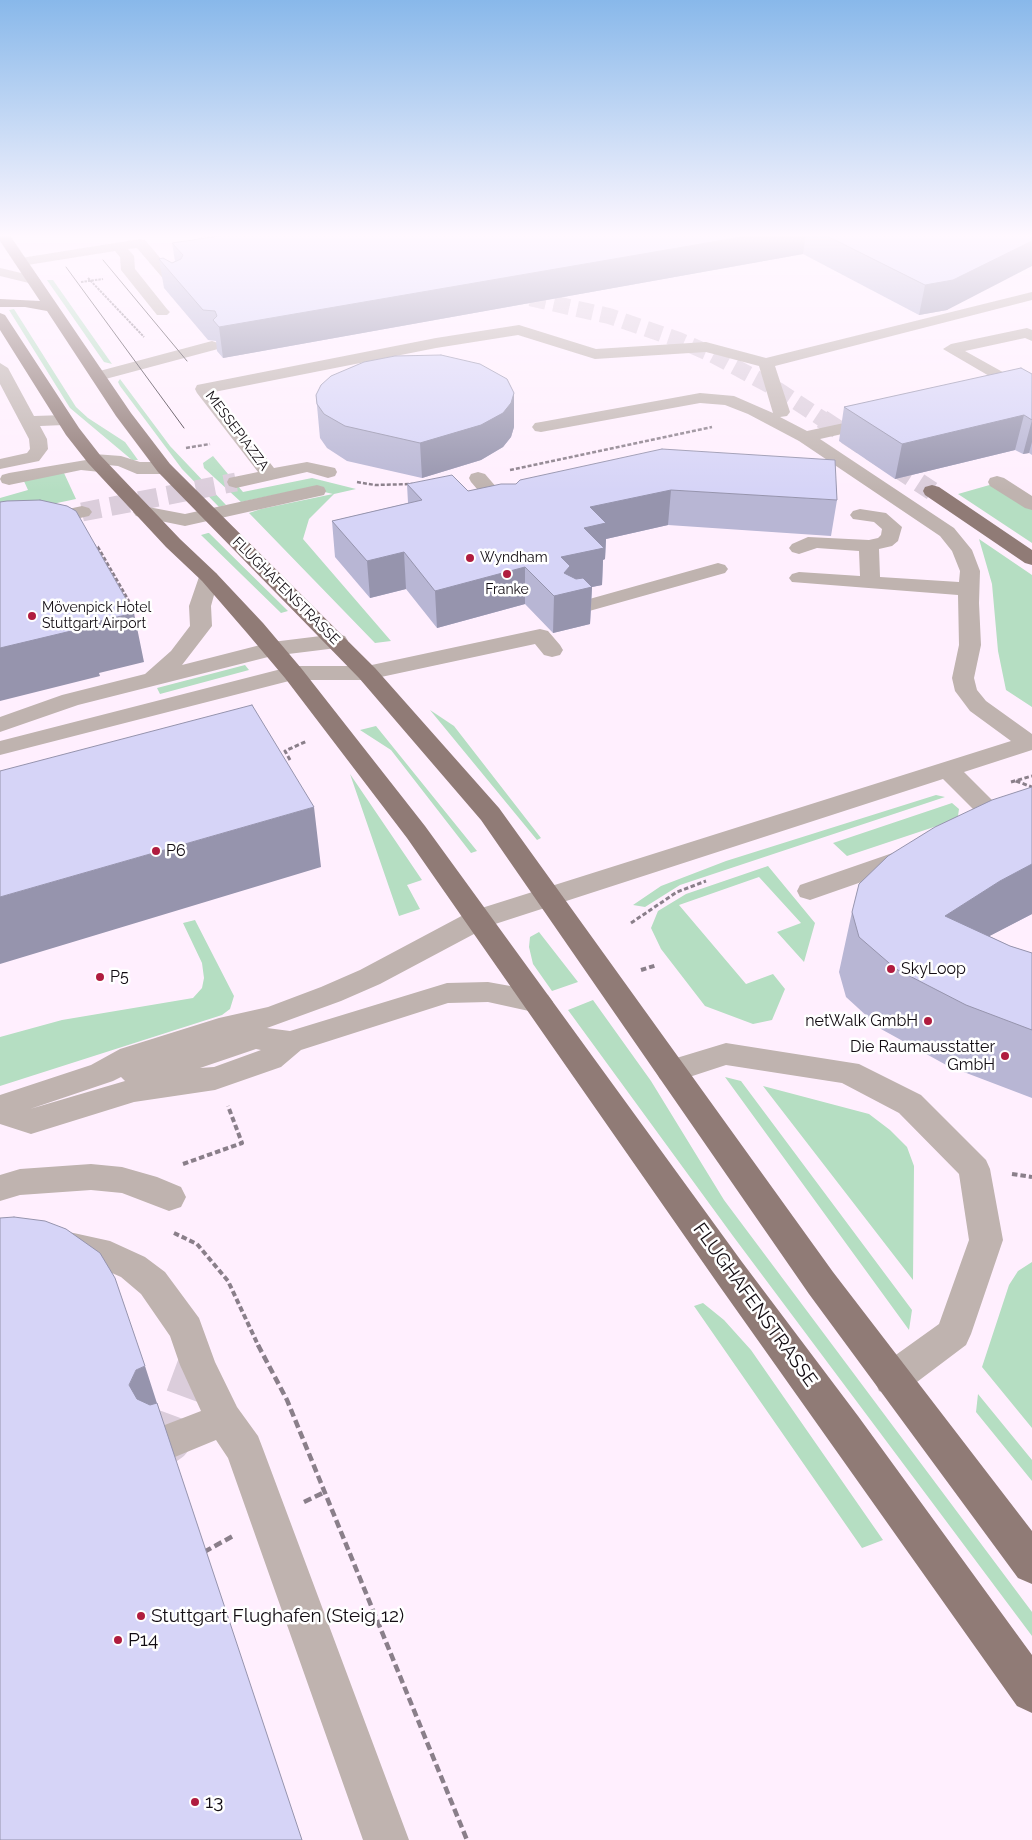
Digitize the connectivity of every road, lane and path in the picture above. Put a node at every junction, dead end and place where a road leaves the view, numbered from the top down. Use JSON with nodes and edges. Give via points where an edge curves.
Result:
{"nodes":[{"id":1,"x":1,"y":320,"type":"edge"},
{"id":2,"x":61,"y":320,"type":"edge"},
{"id":3,"x":937,"y":320,"type":"edge"},
{"id":4,"x":1029,"y":326,"type":"edge"},
{"id":5,"x":13,"y":341,"type":"junction"},
{"id":6,"x":212,"y":346,"type":"dead end"},
{"id":7,"x":0,"y":363,"type":"edge"},
{"id":8,"x":766,"y":363,"type":"junction"},
{"id":9,"x":0,"y":368,"type":"edge"},
{"id":10,"x":98,"y":376,"type":"junction"},
{"id":11,"x":1026,"y":388,"type":"edge"},
{"id":12,"x":998,"y":392,"type":"edge"},
{"id":13,"x":773,"y":414,"type":"junction"},
{"id":14,"x":892,"y":417,"type":"edge"},
{"id":15,"x":64,"y":420,"type":"junction"},
{"id":16,"x":29,"y":421,"type":"junction"},
{"id":17,"x":541,"y":427,"type":"dead end"},
{"id":18,"x":804,"y":437,"type":"junction"},
{"id":19,"x":215,"y":443,"type":"dead end"},
{"id":20,"x":178,"y":450,"type":"dead end"},
{"id":21,"x":97,"y":463,"type":"junction"},
{"id":22,"x":0,"y":464,"type":"edge"},
{"id":23,"x":164,"y":468,"type":"junction"},
{"id":24,"x":328,"y":472,"type":"dead end"},
{"id":25,"x":270,"y":475,"type":"junction"},
{"id":26,"x":478,"y":478,"type":"joint"},
{"id":27,"x":0,"y":481,"type":"edge"},
{"id":28,"x":236,"y":482,"type":"tunnel mouth"},
{"id":29,"x":358,"y":482,"type":"dead end"},
{"id":30,"x":997,"y":482,"type":"dead end"},
{"id":31,"x":414,"y":484,"type":"edge"},
{"id":32,"x":317,"y":491,"type":"dead end"},
{"id":33,"x":932,"y":491,"type":"tunnel mouth"},
{"id":34,"x":1032,"y":504,"type":"edge"},
{"id":35,"x":82,"y":512,"type":"tunnel mouth"},
{"id":36,"x":143,"y":512,"type":"junction"},
{"id":37,"x":509,"y":514,"type":"edge"},
{"id":38,"x":860,"y":515,"type":"dead end"},
{"id":39,"x":211,"y":516,"type":"junction"},
{"id":40,"x":0,"y":531,"type":"edge"},
{"id":41,"x":52,"y":538,"type":"edge"},
{"id":42,"x":85,"y":544,"type":"edge"},
{"id":43,"x":869,"y":546,"type":"junction"},
{"id":44,"x":799,"y":548,"type":"dead end"},
{"id":45,"x":1032,"y":559,"type":"edge"},
{"id":46,"x":718,"y":568,"type":"dead end"},
{"id":47,"x":210,"y":577,"type":"junction"},
{"id":48,"x":799,"y":578,"type":"dead end"},
{"id":49,"x":870,"y":582,"type":"junction"},
{"id":50,"x":969,"y":588,"type":"junction"},
{"id":51,"x":122,"y":603,"type":"edge"},
{"id":52,"x":575,"y":609,"type":"edge"},
{"id":53,"x":539,"y":619,"type":"dead end"},
{"id":54,"x":337,"y":641,"type":"junction"},
{"id":55,"x":272,"y":649,"type":"junction"},
{"id":56,"x":466,"y":650,"type":"junction"},
{"id":57,"x":552,"y":650,"type":"dead end"},
{"id":58,"x":293,"y":673,"type":"junction"},
{"id":59,"x":367,"y":673,"type":"junction"},
{"id":60,"x":152,"y":680,"type":"junction"},
{"id":61,"x":0,"y":724,"type":"edge"},
{"id":62,"x":314,"y":737,"type":"dead end"},
{"id":63,"x":1030,"y":742,"type":"edge"},
{"id":64,"x":0,"y":748,"type":"edge"},
{"id":65,"x":290,"y":760,"type":"dead end"},
{"id":66,"x":946,"y":768,"type":"junction"},
{"id":67,"x":1015,"y":781,"type":"dead end"},
{"id":68,"x":1032,"y":787,"type":"edge"},
{"id":69,"x":810,"y":891,"type":"dead end"},
{"id":70,"x":549,"y":896,"type":"junction"},
{"id":71,"x":479,"y":919,"type":"junction"},
{"id":72,"x":538,"y":1002,"type":"junction"},
{"id":73,"x":265,"y":1027,"type":"junction"},
{"id":74,"x":290,"y":1042,"type":"junction"},
{"id":75,"x":671,"y":1071,"type":"junction"},
{"id":76,"x":224,"y":1097,"type":"dead end"},
{"id":77,"x":0,"y":1109,"type":"edge"},
{"id":78,"x":242,"y":1143,"type":"dead end"},
{"id":79,"x":0,"y":1188,"type":"edge"},
{"id":80,"x":169,"y":1196,"type":"dead end"},
{"id":81,"x":0,"y":1248,"type":"edge"},
{"id":82,"x":892,"y":1379,"type":"junction"},
{"id":83,"x":224,"y":1419,"type":"junction"},
{"id":84,"x":170,"y":1441,"type":"edge"},
{"id":85,"x":243,"y":1530,"type":"dead end"},
{"id":86,"x":200,"y":1554,"type":"edge"},
{"id":87,"x":1032,"y":1564,"type":"edge"},
{"id":88,"x":1032,"y":1691,"type":"edge"},
{"id":89,"x":386,"y":1840,"type":"edge"}],
"edges":[{"from":1,"to":5,"type":"main road","name":"FLUGHAFENSTRASSE"},
{"from":2,"to":10,"type":"main road","name":"FLUGHAFENSTRASSE"},
{"from":3,"to":8,"type":"street","name":"MESSEPIAZZA"},
{"from":4,"to":11,"type":"street","via":[[951,349]]},
{"from":5,"to":7,"type":"street"},
{"from":5,"to":15,"type":"main road","name":"FLUGHAFENSTRASSE"},
{"from":6,"to":10,"type":"street"},
{"from":8,"to":13,"type":"street"},
{"from":8,"to":25,"type":"street","name":"MESSEPIAZZA","via":[[706,347],[595,354],[519,330],[202,389]]},
{"from":9,"to":16,"type":"street"},
{"from":10,"to":23,"type":"main road","name":"FLUGHAFENSTRASSE"},
{"from":11,"to":12,"type":"street"},
{"from":13,"to":17,"type":"street","via":[[728,400],[700,398]]},
{"from":13,"to":18,"type":"street"},
{"from":13,"to":26,"type":"path"},
{"from":14,"to":18,"type":"street"},
{"from":15,"to":16,"type":"street"},
{"from":15,"to":21,"type":"main road","name":"FLUGHAFENSTRASSE"},
{"from":16,"to":22,"type":"street","via":[[38,439],[38,453],[17,462]]},
{"from":18,"to":50,"type":"street","via":[[947,532],[962,550],[970,572]]},
{"from":19,"to":20,"type":"path"},
{"from":21,"to":23,"type":"street","via":[[121,461],[137,468]]},
{"from":21,"to":27,"type":"street"},
{"from":21,"to":36,"type":"main road","name":"FLUGHAFENSTRASSE"},
{"from":23,"to":39,"type":"main road","name":"FLUGHAFENSTRASSE"},
{"from":24,"to":25,"type":"street","name":"MESSEPIAZZA","via":[[307,467]]},
{"from":25,"to":28,"type":"street","name":"MESSEPIAZZA"},
{"from":26,"to":37,"type":"street"},
{"from":29,"to":31,"type":"path"},
{"from":30,"to":34,"type":"street"},
{"from":32,"to":39,"type":"street"},
{"from":33,"to":45,"type":"main road"},
{"from":35,"to":40,"type":"street"},
{"from":36,"to":39,"type":"street","via":[[185,520]]},
{"from":36,"to":47,"type":"main road","name":"FLUGHAFENSTRASSE"},
{"from":38,"to":43,"type":"street","via":[[879,517],[892,527],[891,537],[885,542]]},
{"from":39,"to":54,"type":"main road","name":"FLUGHAFENSTRASSE"},
{"from":40,"to":41,"type":"street"},
{"from":42,"to":51,"type":"path","via":[[98,547],[129,601]]},
{"from":43,"to":44,"type":"street","via":[[808,542]]},
{"from":43,"to":49,"type":"street"},
{"from":46,"to":52,"type":"street"},
{"from":47,"to":55,"type":"main road","name":"FLUGHAFENSTRASSE"},
{"from":47,"to":60,"type":"street","via":[[200,606],[201,626],[198,632],[179,656]]},
{"from":48,"to":49,"type":"street"},
{"from":49,"to":50,"type":"street"},
{"from":50,"to":63,"type":"street","via":[[970,645],[963,678],[966,692],[978,706]]},
{"from":53,"to":56,"type":"street","via":[[478,637]]},
{"from":54,"to":55,"type":"street"},
{"from":54,"to":58,"type":"street"},
{"from":54,"to":59,"type":"main road","name":"FLUGHAFENSTRASSE"},
{"from":55,"to":58,"type":"main road","name":"FLUGHAFENSTRASSE"},
{"from":55,"to":60,"type":"street"},
{"from":56,"to":57,"type":"street","via":[[540,636]]},
{"from":56,"to":59,"type":"street"},
{"from":58,"to":59,"type":"street"},
{"from":58,"to":64,"type":"street"},
{"from":58,"to":71,"type":"main road","name":"FLUGHAFENSTRASSE"},
{"from":59,"to":70,"type":"main road","name":"FLUGHAFENSTRASSE","via":[[490,814]]},
{"from":60,"to":61,"type":"street","via":[[55,704]]},
{"from":62,"to":65,"type":"path","via":[[285,751]]},
{"from":63,"to":66,"type":"street"},
{"from":66,"to":69,"type":"street","via":[[985,806],[988,817],[983,827],[968,836]]},
{"from":66,"to":70,"type":"street"},
{"from":67,"to":68,"type":"path"},
{"from":70,"to":71,"type":"street"},
{"from":70,"to":75,"type":"main road","name":"FLUGHAFENSTRASSE"},
{"from":71,"to":72,"type":"main road","name":"FLUGHAFENSTRASSE"},
{"from":71,"to":73,"type":"street","via":[[370,977]]},
{"from":72,"to":74,"type":"street","via":[[488,992],[448,992]]},
{"from":72,"to":88,"type":"main road","name":"FLUGHAFENSTRASSE"},
{"from":73,"to":74,"type":"street"},
{"from":73,"to":77,"type":"street","via":[[179,1064],[128,1073],[102,1073]]},
{"from":74,"to":77,"type":"street","via":[[270,1059],[215,1078],[134,1090],[31,1122]]},
{"from":75,"to":82,"type":"main road","name":"FLUGHAFENSTRASSE"},
{"from":75,"to":82,"type":"street","via":[[726,1054],[848,1072],[910,1104],[974,1170],[986,1240],[953,1334]]},
{"from":76,"to":78,"type":"path"},
{"from":79,"to":80,"type":"street","via":[[20,1182],[91,1177],[122,1180]]},
{"from":81,"to":83,"type":"street","via":[[60,1244],[110,1256],[133,1267],[153,1283],[186,1330],[198,1365]]},
{"from":82,"to":87,"type":"main road","name":"FLUGHAFENSTRASSE"},
{"from":83,"to":84,"type":"street"},
{"from":83,"to":89,"type":"street","via":[[244,1449]]},
{"from":85,"to":86,"type":"path"}]}
